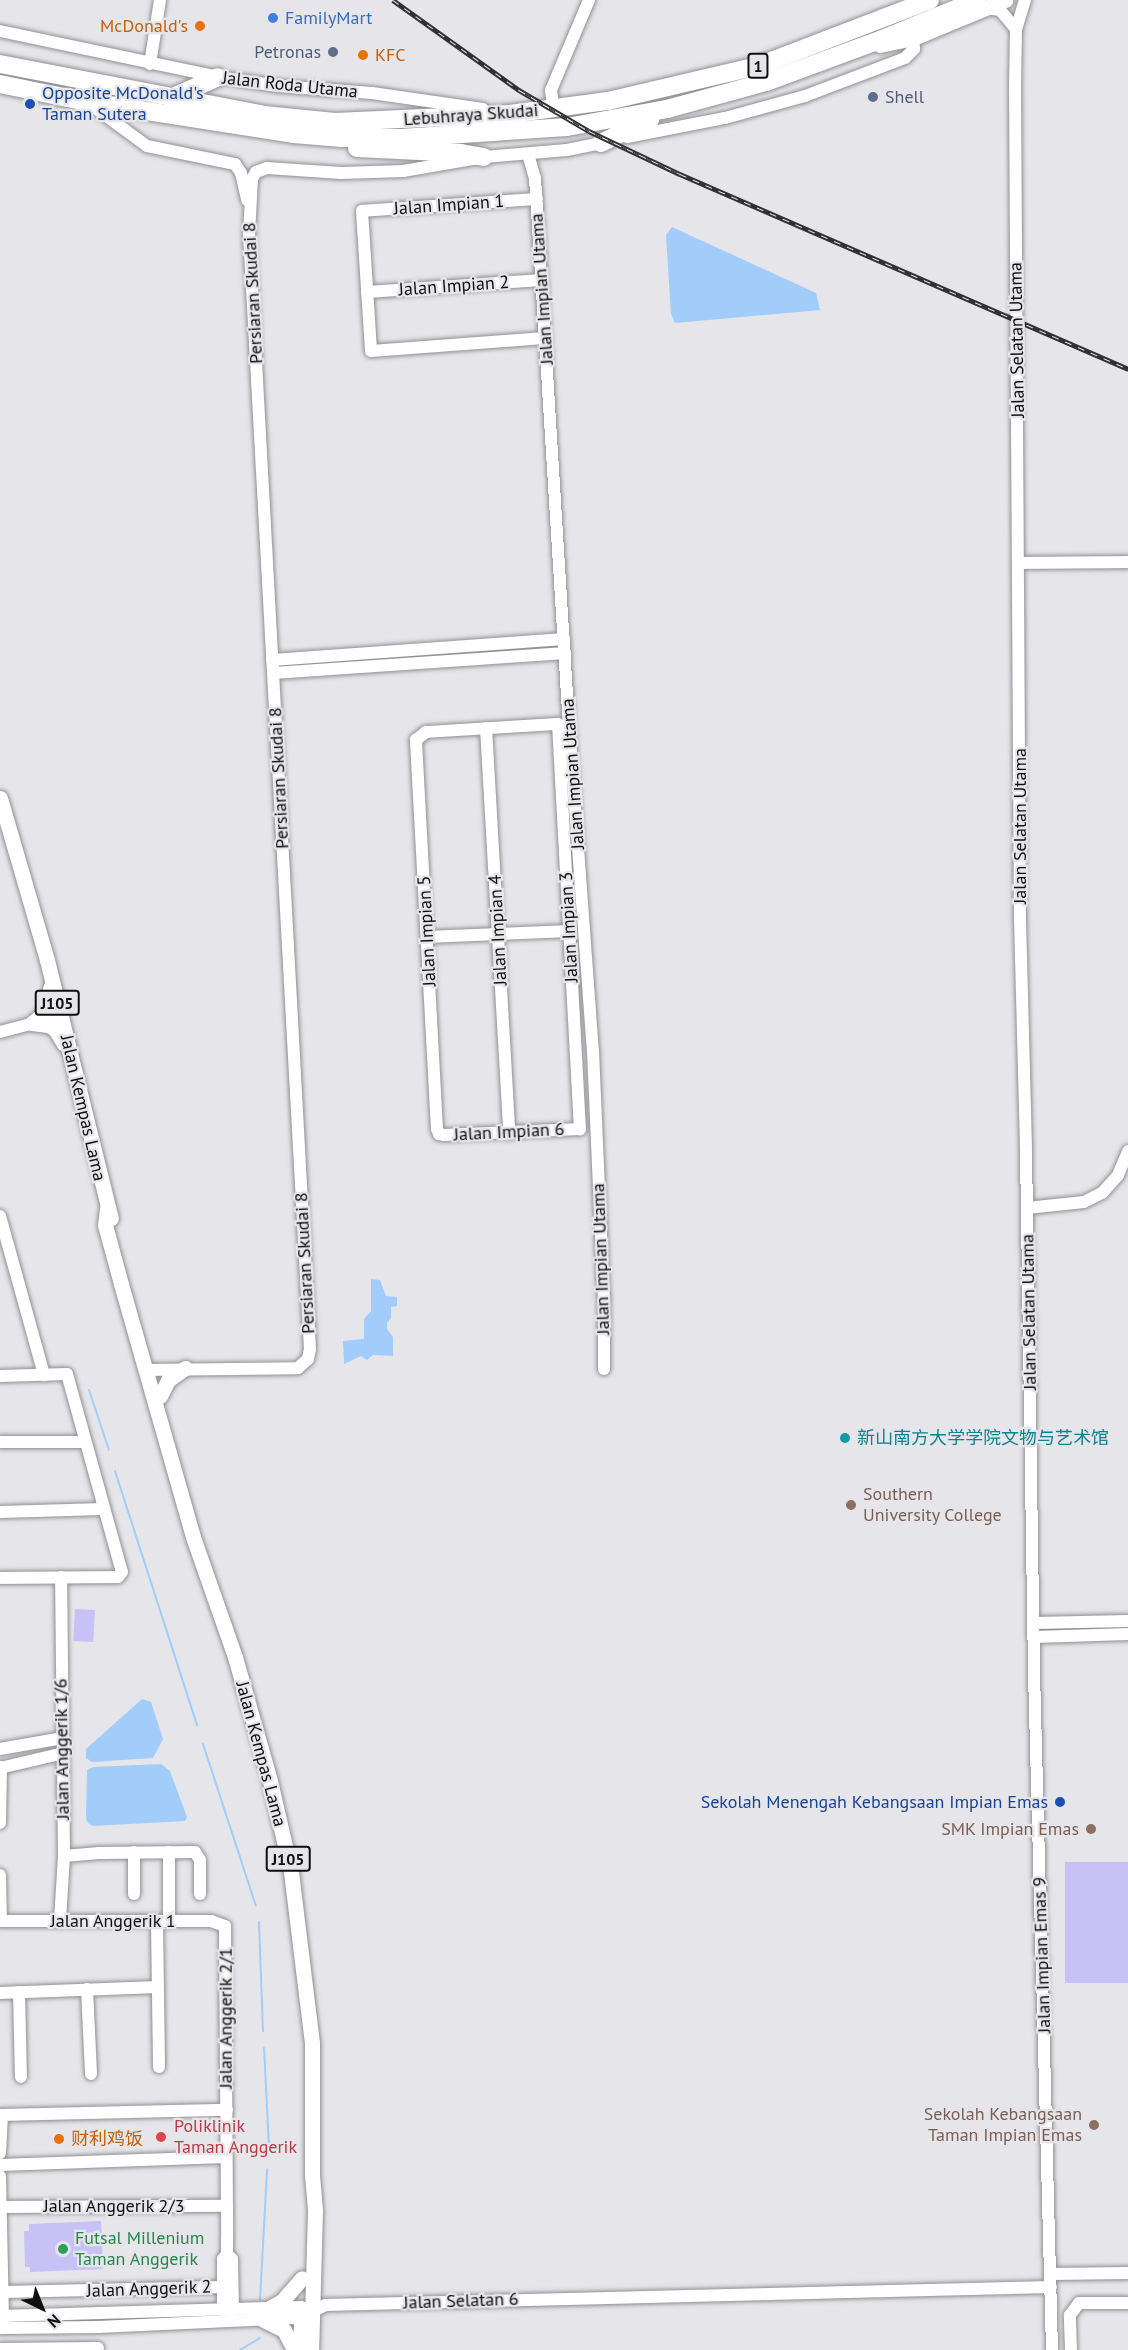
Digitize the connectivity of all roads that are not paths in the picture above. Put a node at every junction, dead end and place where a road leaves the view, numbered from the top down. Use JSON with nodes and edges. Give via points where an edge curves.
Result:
{"nodes":[{"id":1,"x":160,"y":0,"type":"edge"},
{"id":2,"x":589,"y":0,"type":"edge"},
{"id":3,"x":930,"y":0,"type":"edge"},
{"id":4,"x":1005,"y":0,"type":"edge"},
{"id":5,"x":1025,"y":0,"type":"edge"},
{"id":6,"x":981,"y":4,"type":"edge"},
{"id":7,"x":1016,"y":29,"type":"junction"},
{"id":8,"x":0,"y":32,"type":"edge"},
{"id":9,"x":913,"y":38,"type":"junction"},
{"id":10,"x":860,"y":48,"type":"junction"},
{"id":11,"x":0,"y":64,"type":"edge"},
{"id":12,"x":150,"y":64,"type":"junction"},
{"id":13,"x":218,"y":77,"type":"junction"},
{"id":14,"x":0,"y":84,"type":"edge"},
{"id":15,"x":0,"y":91,"type":"edge"},
{"id":16,"x":35,"y":91,"type":"junction"},
{"id":17,"x":171,"y":98,"type":"junction"},
{"id":18,"x":84,"y":101,"type":"junction"},
{"id":19,"x":667,"y":109,"type":"junction"},
{"id":20,"x":554,"y":110,"type":"junction"},
{"id":21,"x":510,"y":114,"type":"junction"},
{"id":22,"x":294,"y":134,"type":"junction"},
{"id":23,"x":601,"y":143,"type":"junction"},
{"id":24,"x":548,"y":152,"type":"junction"},
{"id":25,"x":528,"y":154,"type":"junction"},
{"id":26,"x":484,"y":158,"type":"junction"},
{"id":27,"x":535,"y":178,"type":"junction"},
{"id":28,"x":537,"y":199,"type":"junction"},
{"id":29,"x":249,"y":207,"type":"junction"},
{"id":30,"x":542,"y":280,"type":"junction"},
{"id":31,"x":367,"y":292,"type":"junction"},
{"id":32,"x":545,"y":338,"type":"junction"},
{"id":33,"x":1128,"y":562,"type":"edge"},
{"id":34,"x":1019,"y":563,"type":"junction"},
{"id":35,"x":564,"y":639,"type":"junction"},
{"id":36,"x":441,"y":640,"type":"junction"},
{"id":37,"x":565,"y":653,"type":"junction"},
{"id":38,"x":272,"y":660,"type":"junction"},
{"id":39,"x":443,"y":661,"type":"junction"},
{"id":40,"x":273,"y":673,"type":"junction"},
{"id":41,"x":486,"y":728,"type":"junction"},
{"id":42,"x":0,"y":798,"type":"edge"},
{"id":43,"x":569,"y":931,"type":"junction"},
{"id":44,"x":498,"y":934,"type":"junction"},
{"id":45,"x":427,"y":937,"type":"junction"},
{"id":46,"x":47,"y":960,"type":"junction"},
{"id":47,"x":61,"y":1016,"type":"junction"},
{"id":48,"x":32,"y":1023,"type":"junction"},
{"id":49,"x":0,"y":1032,"type":"edge"},
{"id":50,"x":78,"y":1089,"type":"junction"},
{"id":51,"x":580,"y":1129,"type":"joint"},
{"id":52,"x":508,"y":1133,"type":"junction"},
{"id":53,"x":439,"y":1134,"type":"joint"},
{"id":54,"x":1128,"y":1151,"type":"edge"},
{"id":55,"x":1028,"y":1208,"type":"junction"},
{"id":56,"x":0,"y":1216,"type":"edge"},
{"id":57,"x":3,"y":1238,"type":"edge"},
{"id":58,"x":185,"y":1368,"type":"junction"},
{"id":59,"x":149,"y":1369,"type":"junction"},
{"id":60,"x":604,"y":1369,"type":"dead end"},
{"id":61,"x":44,"y":1375,"type":"junction"},
{"id":62,"x":0,"y":1376,"type":"edge"},
{"id":63,"x":160,"y":1395,"type":"junction"},
{"id":64,"x":0,"y":1442,"type":"edge"},
{"id":65,"x":85,"y":1442,"type":"junction"},
{"id":66,"x":103,"y":1509,"type":"junction"},
{"id":67,"x":0,"y":1512,"type":"edge"},
{"id":68,"x":200,"y":1553,"type":"junction"},
{"id":69,"x":61,"y":1577,"type":"junction"},
{"id":70,"x":0,"y":1578,"type":"edge"},
{"id":71,"x":1128,"y":1621,"type":"edge"},
{"id":72,"x":1034,"y":1623,"type":"junction"},
{"id":73,"x":1128,"y":1634,"type":"edge"},
{"id":74,"x":1034,"y":1637,"type":"junction"},
{"id":75,"x":63,"y":1738,"type":"junction"},
{"id":76,"x":0,"y":1749,"type":"edge"},
{"id":77,"x":64,"y":1753,"type":"junction"},
{"id":78,"x":1,"y":1768,"type":"edge"},
{"id":79,"x":0,"y":1823,"type":"edge"},
{"id":80,"x":134,"y":1852,"type":"junction"},
{"id":81,"x":169,"y":1852,"type":"junction"},
{"id":82,"x":64,"y":1856,"type":"junction"},
{"id":83,"x":0,"y":1875,"type":"edge"},
{"id":84,"x":134,"y":1894,"type":"dead end"},
{"id":85,"x":200,"y":1894,"type":"dead end"},
{"id":86,"x":60,"y":1920,"type":"junction"},
{"id":87,"x":1,"y":1921,"type":"edge"},
{"id":88,"x":163,"y":1922,"type":"junction"},
{"id":89,"x":225,"y":1926,"type":"joint"},
{"id":90,"x":158,"y":1987,"type":"junction"},
{"id":91,"x":87,"y":1989,"type":"junction"},
{"id":92,"x":19,"y":1992,"type":"junction"},
{"id":93,"x":0,"y":1993,"type":"edge"},
{"id":94,"x":159,"y":2067,"type":"dead end"},
{"id":95,"x":91,"y":2074,"type":"dead end"},
{"id":96,"x":21,"y":2077,"type":"dead end"},
{"id":97,"x":227,"y":2110,"type":"junction"},
{"id":98,"x":1,"y":2115,"type":"edge"},
{"id":99,"x":0,"y":2152,"type":"edge"},
{"id":100,"x":226,"y":2157,"type":"junction"},
{"id":101,"x":0,"y":2165,"type":"edge"},
{"id":102,"x":312,"y":2175,"type":"junction"},
{"id":103,"x":0,"y":2176,"type":"edge"},
{"id":104,"x":227,"y":2206,"type":"junction"},
{"id":105,"x":1,"y":2210,"type":"edge"},
{"id":106,"x":227,"y":2254,"type":"junction"},
{"id":107,"x":1128,"y":2273,"type":"edge"},
{"id":108,"x":302,"y":2278,"type":"junction"},
{"id":109,"x":1051,"y":2280,"type":"junction"},
{"id":110,"x":223,"y":2287,"type":"junction"},
{"id":111,"x":3,"y":2292,"type":"junction"},
{"id":112,"x":1128,"y":2303,"type":"edge"},
{"id":113,"x":228,"y":2310,"type":"junction"},
{"id":114,"x":304,"y":2312,"type":"junction"},
{"id":115,"x":265,"y":2313,"type":"junction"},
{"id":116,"x":98,"y":2320,"type":"junction"},
{"id":117,"x":1,"y":2322,"type":"edge"},
{"id":118,"x":0,"y":2349,"type":"edge"},
{"id":119,"x":98,"y":2349,"type":"edge"},
{"id":120,"x":294,"y":2350,"type":"edge"},
{"id":121,"x":300,"y":2350,"type":"edge"},
{"id":122,"x":311,"y":2350,"type":"edge"},
{"id":123,"x":1052,"y":2350,"type":"edge"},
{"id":124,"x":1071,"y":2350,"type":"edge"}],
"edges":[{"from":1,"to":12,"type":"street"},
{"from":2,"to":20,"type":"street","via":[[551,90]]},
{"from":3,"to":20,"type":"highway","name":"Lebuhraya Skudai","number":"1","via":[[761,65],[683,86]]},
{"from":4,"to":6,"type":"main road","name":"Lebuhraya Skudai"},
{"from":5,"to":7,"type":"street","name":"Jalan Selatan Utama"},
{"from":6,"to":7,"type":"street","via":[[1000,10]]},
{"from":6,"to":9,"type":"main road","name":"Lebuhraya Skudai"},
{"from":6,"to":10,"type":"highway","name":"Lebuhraya Skudai","number":"1"},
{"from":7,"to":34,"type":"street","name":"Jalan Selatan Utama"},
{"from":8,"to":12,"type":"street","name":"Jalan Roda Utama"},
{"from":9,"to":10,"type":"main road","name":"Lebuhraya Skudai"},
{"from":9,"to":23,"type":"street","via":[[914,49],[905,58],[805,96],[725,118]]},
{"from":10,"to":19,"type":"highway","name":"Lebuhraya Skudai","number":"1","via":[[766,82]]},
{"from":11,"to":17,"type":"highway","name":"Lebuhraya Skudai","number":"1"},
{"from":12,"to":13,"type":"street","name":"Jalan Roda Utama"},
{"from":13,"to":17,"type":"highway"},
{"from":13,"to":21,"type":"street","name":"Jalan Roda Utama","via":[[372,93]]},
{"from":14,"to":16,"type":"highway","name":"Lebuhraya Skudai","number":"1"},
{"from":15,"to":16,"type":"main road"},
{"from":16,"to":18,"type":"highway","name":"Lebuhraya Skudai","number":"1"},
{"from":17,"to":21,"type":"highway","name":"Lebuhraya Skudai","number":"1","via":[[264,115],[335,122]]},
{"from":18,"to":22,"type":"highway","name":"Lebuhraya Skudai","number":"1"},
{"from":18,"to":29,"type":"street","via":[[147,146],[235,164]]},
{"from":19,"to":22,"type":"highway","name":"Lebuhraya Skudai","number":"1","via":[[567,128],[401,138]]},
{"from":19,"to":23,"type":"highway"},
{"from":20,"to":21,"type":"highway","name":"Lebuhraya Skudai","number":"1"},
{"from":22,"to":26,"type":"highway","via":[[341,147],[461,153]]},
{"from":23,"to":24,"type":"street"},
{"from":24,"to":25,"type":"street"},
{"from":24,"to":27,"type":"street"},
{"from":25,"to":26,"type":"street"},
{"from":25,"to":27,"type":"street","name":"Jalan Impian Utama"},
{"from":26,"to":29,"type":"street","via":[[403,171],[261,169],[252,179]]},
{"from":27,"to":28,"type":"street","name":"Jalan Impian Utama"},
{"from":28,"to":30,"type":"street","name":"Jalan Impian Utama"},
{"from":28,"to":31,"type":"street","name":"Jalan Impian 1","via":[[362,211]]},
{"from":29,"to":38,"type":"street","name":"Persiaran Skudai 8"},
{"from":30,"to":31,"type":"street","name":"Jalan Impian 2"},
{"from":30,"to":32,"type":"street","name":"Jalan Impian Utama"},
{"from":31,"to":32,"type":"street","via":[[371,351]]},
{"from":32,"to":35,"type":"street","name":"Jalan Impian Utama"},
{"from":33,"to":34,"type":"street"},
{"from":34,"to":55,"type":"street","name":"Jalan Selatan Utama","via":[[1020,919]]},
{"from":35,"to":36,"type":"street"},
{"from":35,"to":37,"type":"street","name":"Jalan Impian Utama"},
{"from":36,"to":38,"type":"street"},
{"from":36,"to":39,"type":"street"},
{"from":37,"to":39,"type":"street"},
{"from":37,"to":60,"type":"street","name":"Jalan Impian Utama","via":[[593,1051]]},
{"from":38,"to":40,"type":"street","name":"Persiaran Skudai 8"},
{"from":39,"to":40,"type":"street"},
{"from":40,"to":58,"type":"street","name":"Persiaran Skudai 8","via":[[310,1349],[308,1359],[298,1368]]},
{"from":41,"to":43,"type":"street","name":"Jalan Impian 3","via":[[558,724]]},
{"from":41,"to":44,"type":"street","name":"Jalan Impian 4"},
{"from":41,"to":45,"type":"street","name":"Jalan Impian 5","via":[[426,732],[416,740]]},
{"from":42,"to":46,"type":"main road","name":"Jalan Kempas Lama","number":"J105"},
{"from":43,"to":44,"type":"street"},
{"from":43,"to":51,"type":"street","name":"Jalan Impian 3"},
{"from":44,"to":45,"type":"street"},
{"from":44,"to":52,"type":"street","name":"Jalan Impian 4"},
{"from":45,"to":53,"type":"street","name":"Jalan Impian 5"},
{"from":46,"to":47,"type":"main road","name":"Jalan Kempas Lama","number":"J105"},
{"from":46,"to":48,"type":"main road","via":[[49,1003]]},
{"from":47,"to":48,"type":"street"},
{"from":47,"to":50,"type":"main road","name":"Jalan Kempas Lama","number":"J105"},
{"from":48,"to":49,"type":"street"},
{"from":48,"to":50,"type":"main road","via":[[48,1025],[60,1035]]},
{"from":50,"to":59,"type":"main road","name":"Jalan Kempas Lama","number":"J105","via":[[107,1209],[105,1226]]},
{"from":51,"to":52,"type":"street","name":"Jalan Impian 6"},
{"from":52,"to":53,"type":"street","name":"Jalan Impian 6"},
{"from":54,"to":55,"type":"street","via":[[1118,1175],[1102,1193],[1084,1203]]},
{"from":55,"to":72,"type":"street","name":"Jalan Selatan Utama"},
{"from":56,"to":57,"type":"street"},
{"from":57,"to":61,"type":"street"},
{"from":58,"to":59,"type":"street"},
{"from":58,"to":63,"type":"main road","via":[[168,1380]]},
{"from":59,"to":63,"type":"main road","name":"Jalan Kempas Lama","number":"J105"},
{"from":59,"to":68,"type":"main road","name":"Jalan Kempas Lama","number":"J105"},
{"from":61,"to":62,"type":"street"},
{"from":61,"to":65,"type":"street","via":[[67,1374]]},
{"from":63,"to":68,"type":"main road","name":"Jalan Kempas Lama","number":"J105"},
{"from":64,"to":65,"type":"street"},
{"from":65,"to":66,"type":"street"},
{"from":66,"to":67,"type":"street"},
{"from":66,"to":69,"type":"street","via":[[121,1575]]},
{"from":68,"to":102,"type":"main road","name":"Jalan Kempas Lama","number":"J105","via":[[235,1657],[291,1872],[312,2043]]},
{"from":69,"to":70,"type":"street"},
{"from":69,"to":75,"type":"street","name":"Jalan Anggerik 1/6"},
{"from":71,"to":72,"type":"street"},
{"from":72,"to":74,"type":"street","name":"Jalan Selatan Utama"},
{"from":73,"to":74,"type":"street"},
{"from":74,"to":109,"type":"street","name":"Jalan Impian Emas 9"},
{"from":75,"to":76,"type":"street"},
{"from":75,"to":77,"type":"street","name":"Jalan Anggerik 1/6"},
{"from":77,"to":78,"type":"street"},
{"from":77,"to":82,"type":"street","name":"Jalan Anggerik 1/6"},
{"from":78,"to":79,"type":"street"},
{"from":80,"to":81,"type":"street"},
{"from":80,"to":82,"type":"street"},
{"from":80,"to":84,"type":"street"},
{"from":81,"to":85,"type":"street","via":[[195,1852],[200,1860]]},
{"from":81,"to":88,"type":"street"},
{"from":82,"to":86,"type":"street","name":"Jalan Anggerik 1/6"},
{"from":83,"to":87,"type":"street"},
{"from":86,"to":87,"type":"street","name":"Jalan Anggerik 1"},
{"from":86,"to":88,"type":"street","name":"Jalan Anggerik 1"},
{"from":88,"to":89,"type":"street","name":"Jalan Anggerik 1","via":[[211,1921]]},
{"from":88,"to":90,"type":"street"},
{"from":89,"to":97,"type":"street","name":"Jalan Anggerik 2/1"},
{"from":90,"to":91,"type":"street"},
{"from":90,"to":94,"type":"street"},
{"from":91,"to":92,"type":"street"},
{"from":91,"to":95,"type":"street"},
{"from":92,"to":93,"type":"street"},
{"from":92,"to":96,"type":"street"},
{"from":97,"to":98,"type":"street"},
{"from":97,"to":100,"type":"street","name":"Jalan Anggerik 2/1"},
{"from":98,"to":99,"type":"street"},
{"from":100,"to":101,"type":"street"},
{"from":100,"to":104,"type":"street","name":"Jalan Anggerik 2/1"},
{"from":102,"to":108,"type":"main road","name":"Jalan Kempas Lama","number":"J105"},
{"from":102,"to":114,"type":"main road","name":"Jalan Kempas Lama","number":"J105","via":[[315,2211]]},
{"from":103,"to":105,"type":"street"},
{"from":104,"to":105,"type":"street","name":"Jalan Anggerik 2/3"},
{"from":104,"to":106,"type":"street","name":"Jalan Anggerik 2/1"},
{"from":105,"to":111,"type":"street"},
{"from":106,"to":110,"type":"street","name":"Jalan Anggerik 2/1","via":[[223,2259]]},
{"from":106,"to":113,"type":"street","name":"Jalan Anggerik 2/1","via":[[232,2259]]},
{"from":107,"to":109,"type":"street","name":"Jalan Selatan 6"},
{"from":108,"to":114,"type":"main road","name":"Jalan Kempas Lama","number":"J105"},
{"from":108,"to":115,"type":"main road"},
{"from":109,"to":114,"type":"street","name":"Jalan Selatan 6","via":[[325,2305]]},
{"from":109,"to":123,"type":"street","name":"Jalan Impian Emas 9"},
{"from":110,"to":111,"type":"street","name":"Jalan Anggerik 2"},
{"from":110,"to":113,"type":"street","name":"Jalan Anggerik 2/1"},
{"from":111,"to":117,"type":"street"},
{"from":112,"to":124,"type":"street","via":[[1079,2303],[1070,2315]]},
{"from":113,"to":115,"type":"street"},
{"from":113,"to":116,"type":"street"},
{"from":114,"to":115,"type":"street","name":"Jalan Selatan 6"},
{"from":114,"to":121,"type":"main road","name":"Jalan Kempas Lama","number":"J105"},
{"from":114,"to":122,"type":"main road","name":"Jalan Kempas Lama","number":"J105"},
{"from":115,"to":116,"type":"street"},
{"from":115,"to":120,"type":"main road","via":[[284,2330]]},
{"from":116,"to":117,"type":"street"},
{"from":116,"to":119,"type":"street"},
{"from":118,"to":119,"type":"street"}]}
